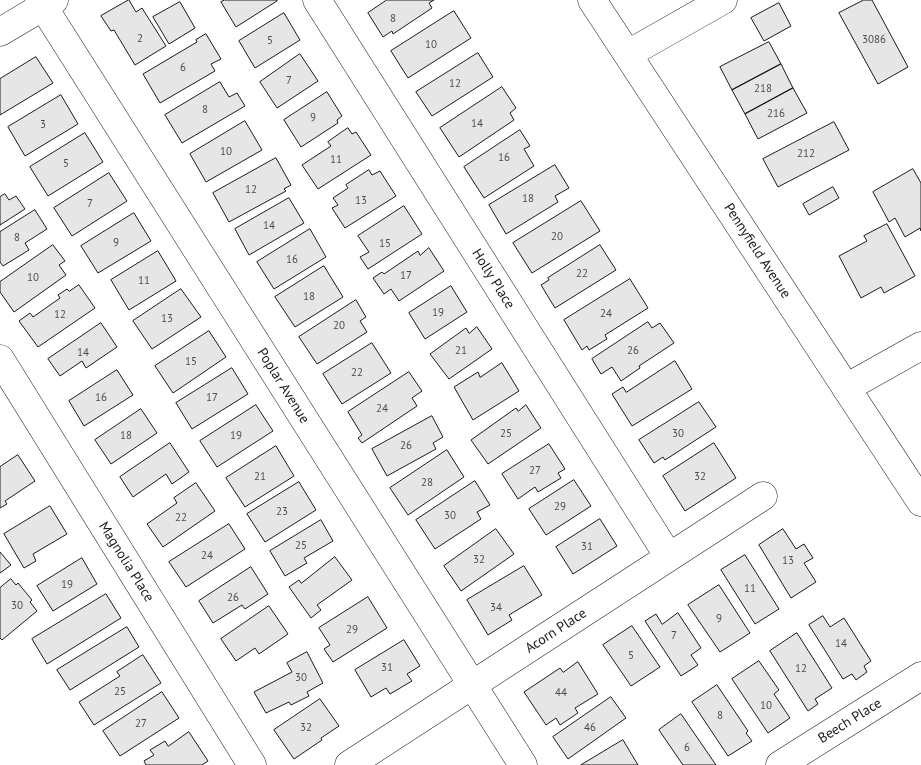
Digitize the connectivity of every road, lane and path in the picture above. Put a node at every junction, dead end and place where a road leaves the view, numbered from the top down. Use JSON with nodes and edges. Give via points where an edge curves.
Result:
{"nodes":[{"id":1,"x":317,"y":0,"type":"edge"},
{"id":2,"x":592,"y":0,"type":"edge"},
{"id":3,"x":723,"y":0,"type":"edge"},
{"id":4,"x":45,"y":2,"type":"edge"},
{"id":5,"x":0,"y":32,"type":"edge"},
{"id":6,"x":628,"y":54,"type":"junction"},
{"id":7,"x":921,"y":346,"type":"edge"},
{"id":8,"x":0,"y":359,"type":"edge"},
{"id":9,"x":846,"y":388,"type":"junction"},
{"id":10,"x":763,"y":496,"type":"dead end"},
{"id":11,"x":921,"y":502,"type":"edge"},
{"id":12,"x":669,"y":557,"type":"junction"},
{"id":13,"x":921,"y":676,"type":"edge"},
{"id":14,"x":472,"y":685,"type":"junction"},
{"id":15,"x":252,"y":765,"type":"edge"},
{"id":16,"x":349,"y":765,"type":"edge"},
{"id":17,"x":522,"y":765,"type":"edge"},
{"id":18,"x":780,"y":765,"type":"edge"}],
"edges":[{"from":1,"to":12,"type":"street","name":"Holly Place"},
{"from":2,"to":6,"type":"street","name":"Pennyfield Avenue"},
{"from":3,"to":6,"type":"street"},
{"from":4,"to":5,"type":"street"},
{"from":4,"to":14,"type":"street","name":"Poplar Avenue"},
{"from":6,"to":9,"type":"street","name":"Pennyfield Avenue"},
{"from":7,"to":9,"type":"street"},
{"from":8,"to":15,"type":"street","name":"Magnolia Place"},
{"from":9,"to":11,"type":"street","name":"Pennyfield Avenue"},
{"from":10,"to":12,"type":"street","name":"Acorn Place"},
{"from":12,"to":14,"type":"street","name":"Acorn Place"},
{"from":13,"to":18,"type":"street","name":"Beech Place"},
{"from":14,"to":16,"type":"street","name":"Acorn Place"},
{"from":14,"to":17,"type":"street","name":"Poplar Avenue"}]}
